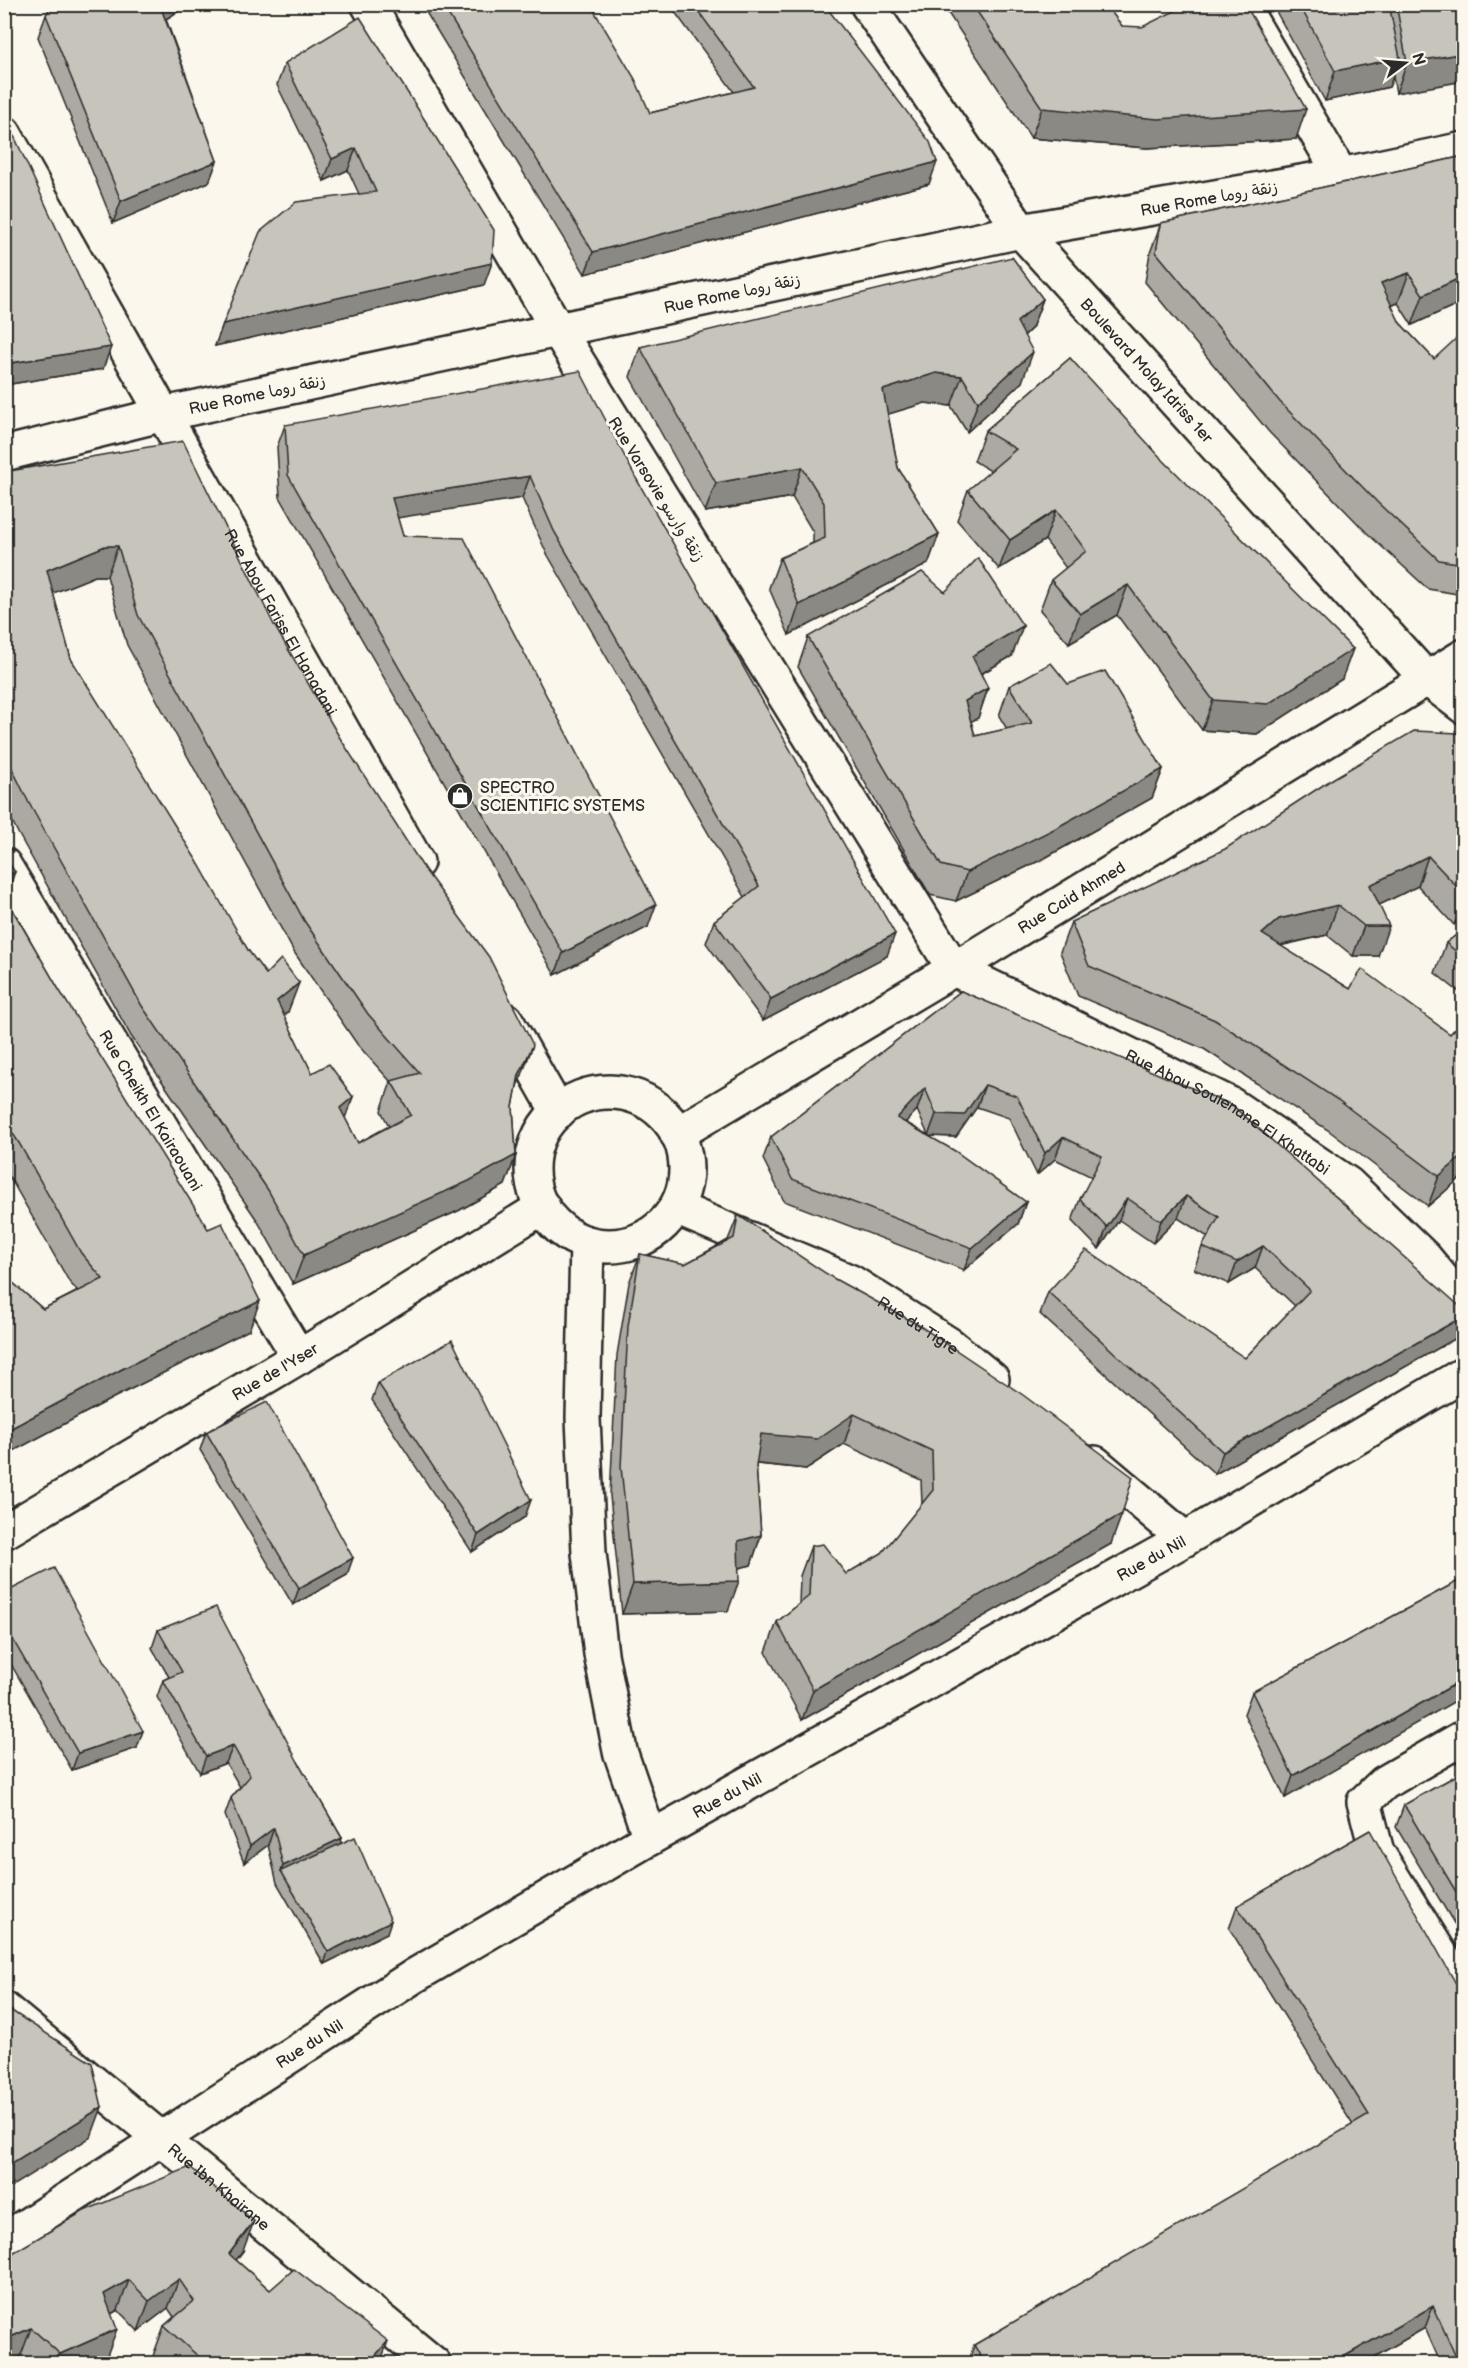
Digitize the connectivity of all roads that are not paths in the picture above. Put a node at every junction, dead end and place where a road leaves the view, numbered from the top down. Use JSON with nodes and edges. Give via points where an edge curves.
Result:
{"nodes":[{"id":1,"x":368,"y":4,"type":"edge"},
{"id":2,"x":867,"y":4,"type":"edge"},
{"id":3,"x":1241,"y":4,"type":"edge"},
{"id":4,"x":4,"y":133,"type":"edge"},
{"id":5,"x":1464,"y":149,"type":"edge"},
{"id":6,"x":1341,"y":175,"type":"junction"},
{"id":7,"x":1021,"y":231,"type":"junction"},
{"id":8,"x":558,"y":330,"type":"junction"},
{"id":9,"x":164,"y":414,"type":"junction"},
{"id":10,"x":4,"y":454,"type":"edge"},
{"id":11,"x":1464,"y":656,"type":"edge"},
{"id":12,"x":1426,"y":678,"type":"junction"},
{"id":13,"x":1464,"y":707,"type":"edge"},
{"id":14,"x":4,"y":865,"type":"edge"},
{"id":15,"x":434,"y":893,"type":"edge"},
{"id":16,"x":954,"y":969,"type":"junction"},
{"id":17,"x":493,"y":997,"type":"edge"},
{"id":18,"x":558,"y":1112,"type":"junction"},
{"id":19,"x":677,"y":1134,"type":"junction"},
{"id":20,"x":543,"y":1207,"type":"junction"},
{"id":21,"x":676,"y":1208,"type":"junction"},
{"id":22,"x":587,"y":1243,"type":"junction"},
{"id":23,"x":1464,"y":1305,"type":"edge"},
{"id":24,"x":299,"y":1357,"type":"junction"},
{"id":25,"x":1464,"y":1374,"type":"edge"},
{"id":26,"x":1013,"y":1396,"type":"edge"},
{"id":27,"x":1076,"y":1447,"type":"edge"},
{"id":28,"x":4,"y":1532,"type":"edge"},
{"id":29,"x":1185,"y":1539,"type":"junction"},
{"id":30,"x":1464,"y":1737,"type":"edge"},
{"id":31,"x":650,"y":1838,"type":"junction"},
{"id":32,"x":1464,"y":1992,"type":"edge"},
{"id":33,"x":4,"y":2009,"type":"edge"},
{"id":34,"x":163,"y":2138,"type":"junction"},
{"id":35,"x":4,"y":2240,"type":"edge"},
{"id":36,"x":434,"y":2364,"type":"edge"}],
"edges":[{"from":1,"to":8,"type":"street","name":"Rue Varsovie زنقة وارسو"},
{"from":2,"to":7,"type":"street","name":"Boulevard Molay Idriss 1er"},
{"from":3,"to":6,"type":"street"},
{"from":4,"to":9,"type":"street","name":"Rue Abou Fariss El Hanadani"},
{"from":5,"to":6,"type":"street","name":"Rue Rome زنقة روما"},
{"from":6,"to":7,"type":"street","name":"Rue Rome زنقة روما"},
{"from":7,"to":8,"type":"street","name":"Rue Rome زنقة روما"},
{"from":7,"to":12,"type":"street","name":"Boulevard Molay Idriss 1er"},
{"from":8,"to":9,"type":"street","name":"Rue Rome زنقة روما"},
{"from":8,"to":16,"type":"street","name":"Rue Varsovie زنقة وارسو"},
{"from":9,"to":10,"type":"street","name":"Rue Rome زنقة روما"},
{"from":9,"to":15,"type":"street","name":"Rue Abou Fariss El Hanadani"},
{"from":11,"to":12,"type":"street","name":"Rue Caid Ahmed"},
{"from":12,"to":13,"type":"street","name":"Boulevard Molay Idriss 1er"},
{"from":12,"to":16,"type":"street","name":"Rue Caid Ahmed"},
{"from":14,"to":24,"type":"street","name":"Rue Cheikh El Kairaouani"},
{"from":16,"to":19,"type":"street","name":"Rue Caid Ahmed"},
{"from":16,"to":23,"type":"street","name":"Rue Abou Soulenane El Khattabi","via":[[1230,1104],[1348,1184],[1425,1258]]},
{"from":17,"to":18,"type":"street"},
{"from":18,"to":19,"type":"street","via":[[588,1095],[623,1093],[655,1107]]},
{"from":18,"to":20,"type":"street","via":[[542,1132],[534,1157],[534,1183]]},
{"from":19,"to":21,"type":"street","via":[[686,1171]]},
{"from":20,"to":22,"type":"street","via":[[557,1226]]},
{"from":20,"to":24,"type":"street","name":"Rue de l'Yser"},
{"from":21,"to":22,"type":"street","via":[[659,1228],[638,1241],[612,1246]]},
{"from":21,"to":26,"type":"street","name":"Rue du Tigre","via":[[851,1282],[950,1345]]},
{"from":22,"to":31,"type":"street","via":[[583,1418],[589,1553],[601,1654],[620,1751]]},
{"from":24,"to":28,"type":"street","name":"Rue de l'Yser"},
{"from":25,"to":29,"type":"street","name":"Rue du Nil"},
{"from":27,"to":29,"type":"street"},
{"from":29,"to":31,"type":"street","name":"Rue du Nil"},
{"from":30,"to":32,"type":"street","via":[[1384,1783],[1365,1802],[1377,1852]]},
{"from":31,"to":34,"type":"street","name":"Rue du Nil","via":[[414,1976]]},
{"from":33,"to":34,"type":"street","name":"Rue Ibn Khairane"},
{"from":34,"to":35,"type":"street","name":"Rue du Nil"},
{"from":34,"to":36,"type":"street","name":"Rue Ibn Khairane"}]}
